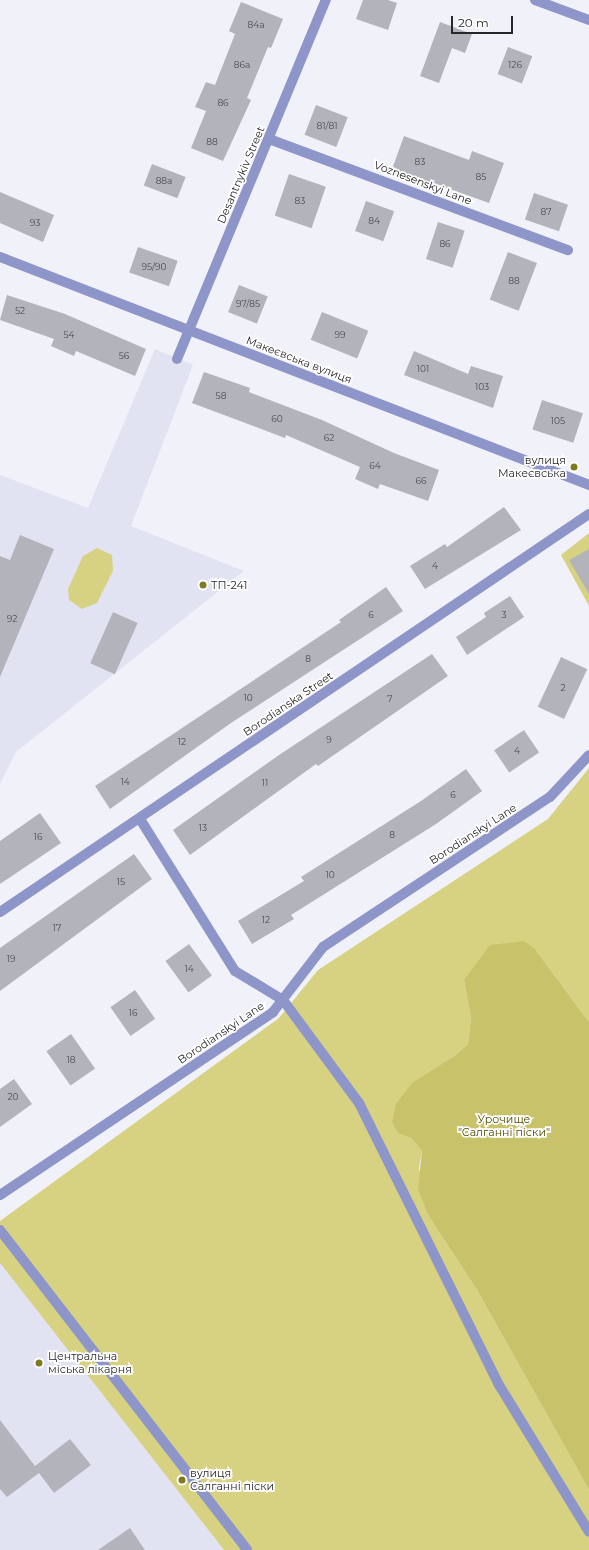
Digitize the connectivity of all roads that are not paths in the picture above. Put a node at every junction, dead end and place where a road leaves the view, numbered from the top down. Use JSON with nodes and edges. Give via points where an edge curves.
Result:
{"nodes":[{"id":1,"x":326,"y":0,"type":"edge"},
{"id":2,"x":535,"y":0,"type":"edge"},
{"id":3,"x":589,"y":20,"type":"edge"},
{"id":4,"x":269,"y":138,"type":"junction"},
{"id":5,"x":568,"y":250,"type":"dead end"},
{"id":6,"x":0,"y":257,"type":"edge"},
{"id":7,"x":189,"y":330,"type":"junction"},
{"id":8,"x":177,"y":359,"type":"dead end"},
{"id":9,"x":589,"y":486,"type":"edge"},
{"id":10,"x":589,"y":514,"type":"edge"},
{"id":11,"x":589,"y":755,"type":"edge"},
{"id":12,"x":140,"y":819,"type":"junction"},
{"id":13,"x":0,"y":912,"type":"edge"},
{"id":14,"x":283,"y":1000,"type":"junction"},
{"id":15,"x":0,"y":1195,"type":"edge"},
{"id":16,"x":0,"y":1230,"type":"edge"},
{"id":17,"x":589,"y":1532,"type":"edge"},
{"id":18,"x":247,"y":1550,"type":"edge"}],
"edges":[{"from":1,"to":4,"type":"street","name":"Desantnykiv Street"},
{"from":2,"to":3,"type":"street"},
{"from":4,"to":5,"type":"street","name":"Voznesenskyi Lane"},
{"from":4,"to":7,"type":"street","name":"Desantnykiv Street"},
{"from":6,"to":7,"type":"street","name":"Макеєвська вулиця"},
{"from":7,"to":8,"type":"street","name":"Desantnykiv Street"},
{"from":7,"to":9,"type":"street","name":"Макеєвська вулиця"},
{"from":10,"to":12,"type":"street","name":"Borodianska Street"},
{"from":11,"to":14,"type":"street","name":"Borodianskyi Lane","via":[[550,797],[323,947]]},
{"from":12,"to":13,"type":"street","name":"Borodianska Street"},
{"from":12,"to":14,"type":"street","via":[[235,971]]},
{"from":14,"to":15,"type":"street","name":"Borodianskyi Lane","via":[[273,1012]]},
{"from":14,"to":17,"type":"street","via":[[359,1103],[499,1385]]},
{"from":16,"to":18,"type":"street"}]}
